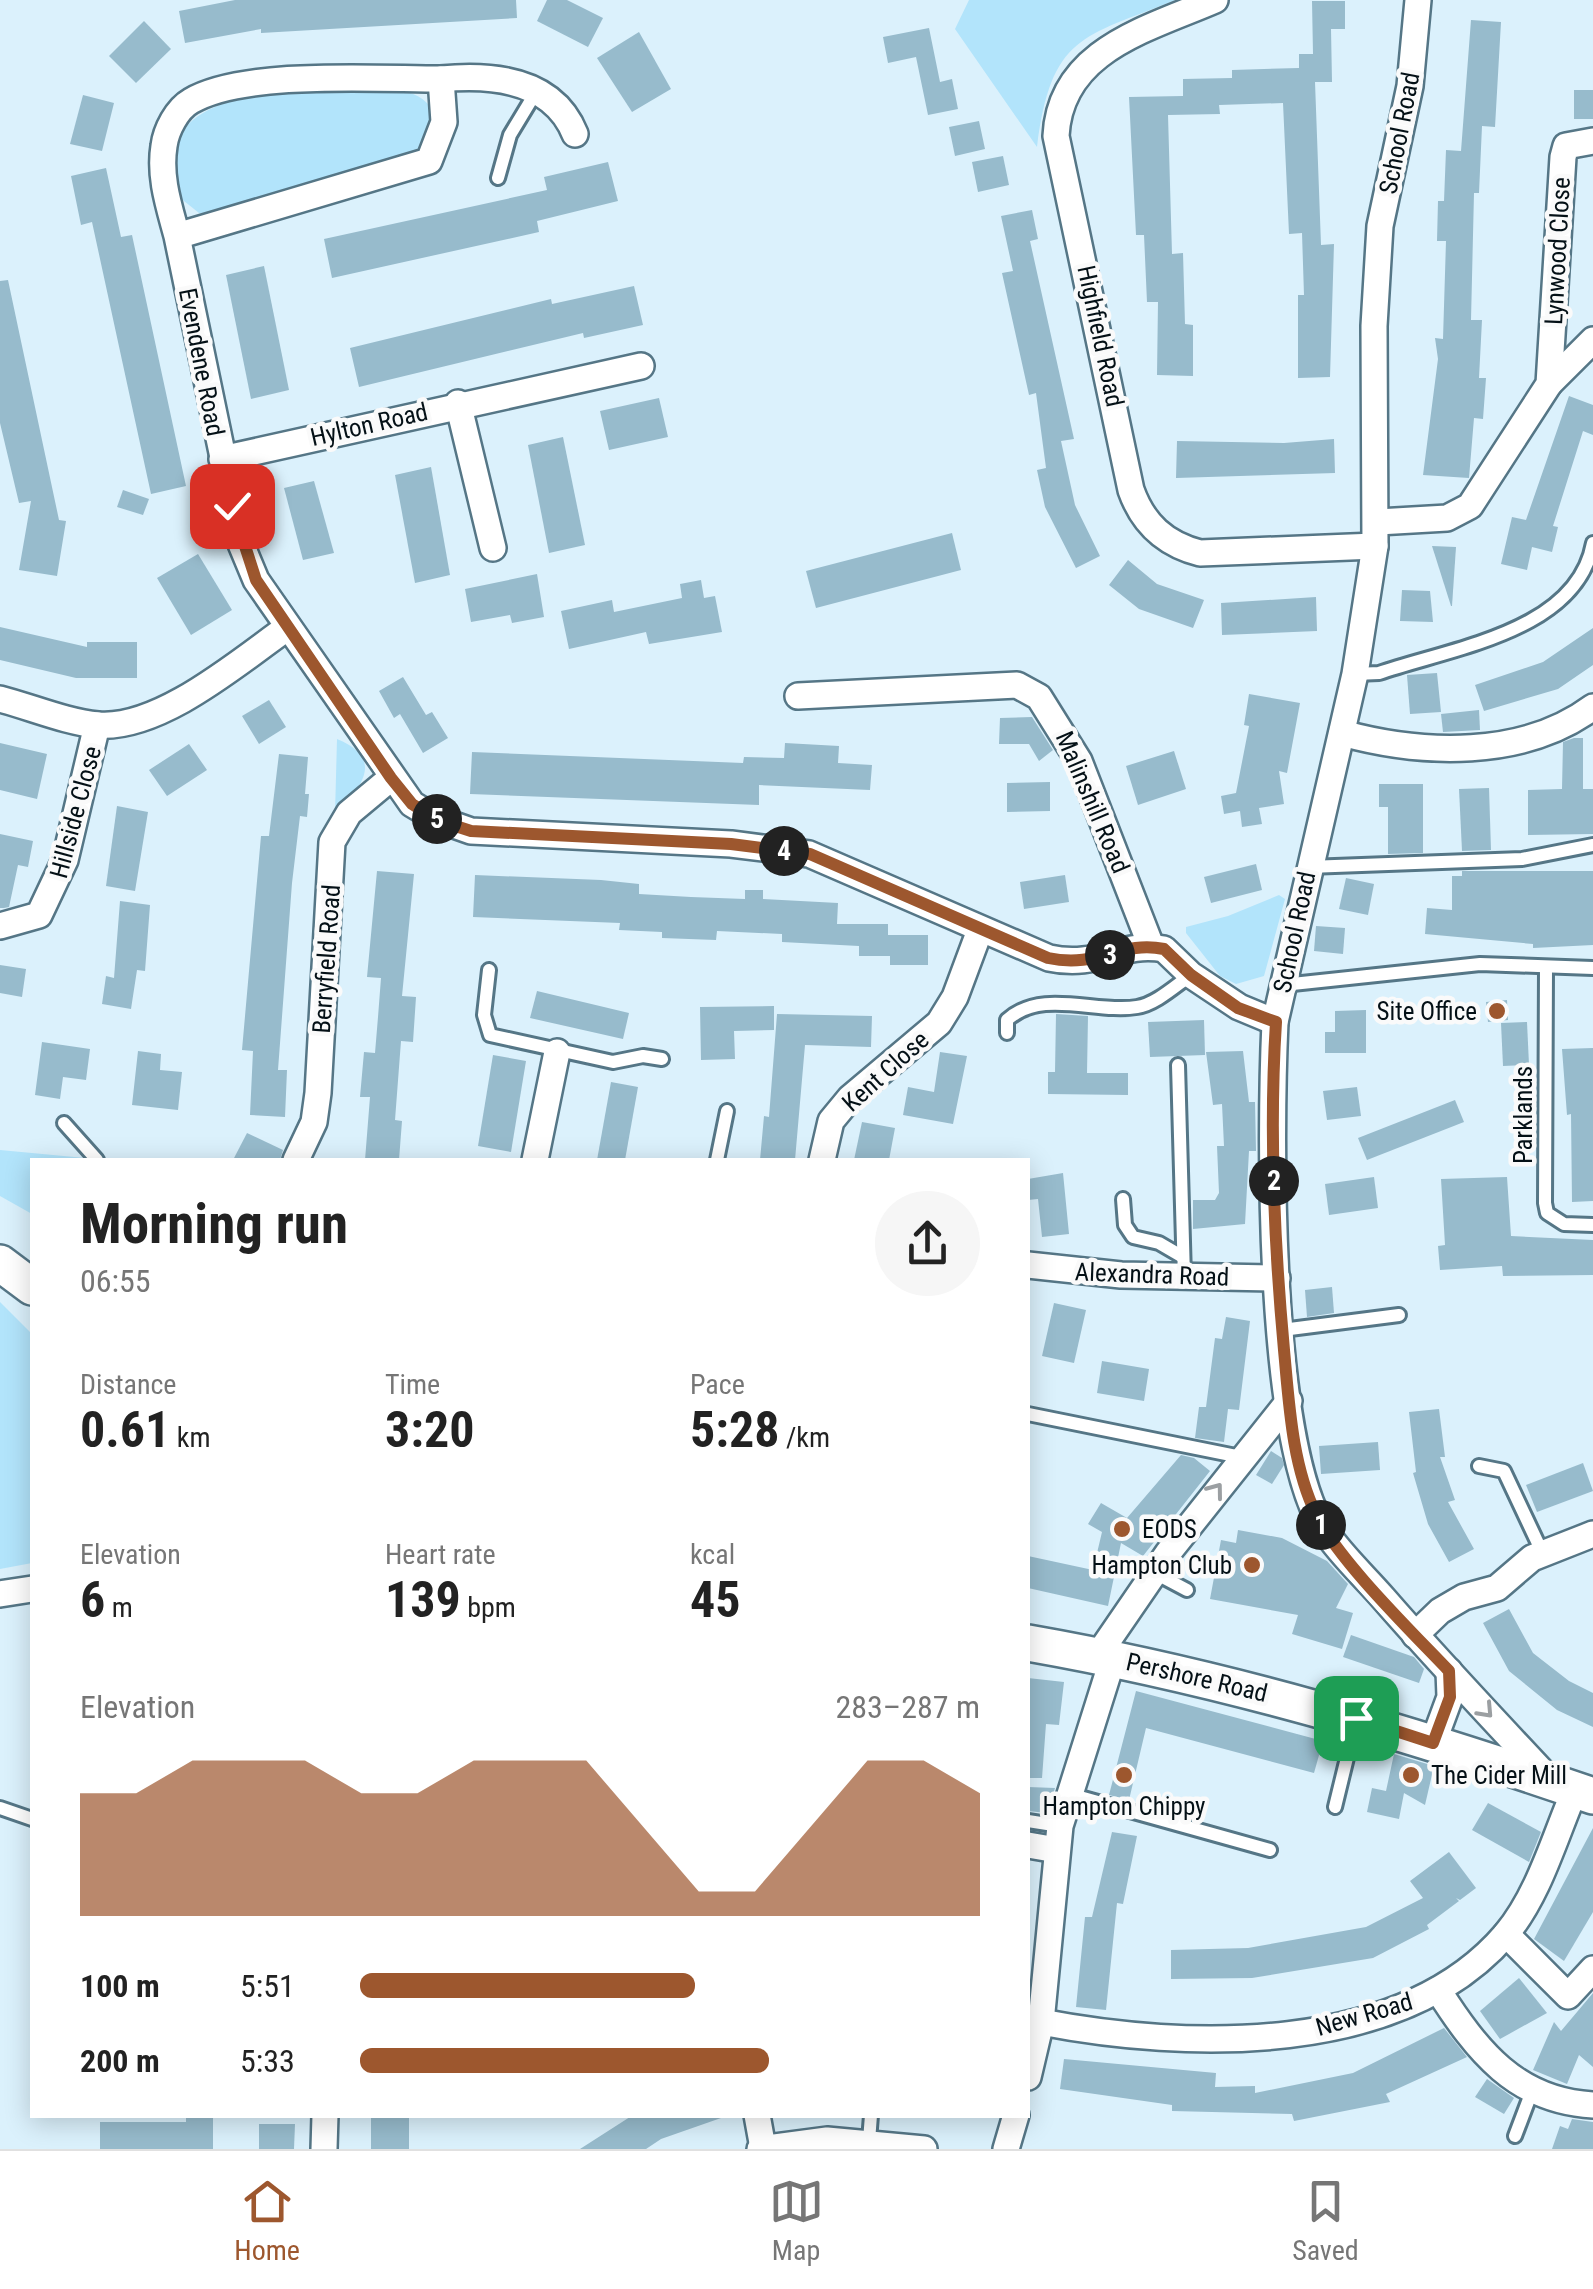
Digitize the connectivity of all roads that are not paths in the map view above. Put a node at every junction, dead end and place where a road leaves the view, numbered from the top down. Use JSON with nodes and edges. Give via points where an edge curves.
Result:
{"nodes":[{"id":1,"x":1215,"y":0,"type":"edge"},
{"id":2,"x":1418,"y":0,"type":"edge"},
{"id":3,"x":441,"y":78,"type":"junction"},
{"id":4,"x":536,"y":92,"type":"junction"},
{"id":5,"x":575,"y":134,"type":"dead end"},
{"id":6,"x":1593,"y":141,"type":"edge"},
{"id":7,"x":498,"y":178,"type":"dead end"},
{"id":8,"x":177,"y":236,"type":"junction"},
{"id":9,"x":1593,"y":340,"type":"edge"},
{"id":10,"x":641,"y":366,"type":"dead end"},
{"id":11,"x":1549,"y":384,"type":"junction"},
{"id":12,"x":458,"y":403,"type":"junction"},
{"id":13,"x":222,"y":459,"type":"junction"},
{"id":14,"x":1377,"y":534,"type":"junction"},
{"id":15,"x":1593,"y":543,"type":"edge"},
{"id":16,"x":493,"y":548,"type":"dead end"},
{"id":17,"x":288,"y":627,"type":"junction"},
{"id":18,"x":1354,"y":674,"type":"junction"},
{"id":19,"x":798,"y":696,"type":"dead end"},
{"id":20,"x":0,"y":699,"type":"edge"},
{"id":21,"x":1593,"y":708,"type":"edge"},
{"id":22,"x":97,"y":725,"type":"junction"},
{"id":23,"x":1342,"y":734,"type":"junction"},
{"id":24,"x":391,"y":778,"type":"junction"},
{"id":25,"x":1593,"y":845,"type":"edge"},
{"id":26,"x":1308,"y":867,"type":"junction"},
{"id":27,"x":0,"y":926,"type":"edge"},
{"id":28,"x":980,"y":930,"type":"junction"},
{"id":29,"x":1151,"y":946,"type":"junction"},
{"id":30,"x":1546,"y":968,"type":"junction"},
{"id":31,"x":1593,"y":968,"type":"edge"},
{"id":32,"x":489,"y":970,"type":"dead end"},
{"id":33,"x":1191,"y":975,"type":"junction"},
{"id":34,"x":1281,"y":985,"type":"junction"},
{"id":35,"x":1276,"y":1022,"type":"junction"},
{"id":36,"x":1006,"y":1033,"type":"dead end"},
{"id":37,"x":557,"y":1052,"type":"junction"},
{"id":38,"x":662,"y":1059,"type":"dead end"},
{"id":39,"x":1178,"y":1066,"type":"dead end"},
{"id":40,"x":727,"y":1111,"type":"dead end"},
{"id":41,"x":64,"y":1123,"type":"dead end"},
{"id":42,"x":95,"y":1158,"type":"edge"},
{"id":43,"x":297,"y":1158,"type":"edge"},
{"id":44,"x":535,"y":1158,"type":"edge"},
{"id":45,"x":717,"y":1158,"type":"edge"},
{"id":46,"x":822,"y":1158,"type":"edge"},
{"id":47,"x":1123,"y":1199,"type":"dead end"},
{"id":48,"x":1593,"y":1225,"type":"edge"},
{"id":49,"x":0,"y":1263,"type":"edge"},
{"id":50,"x":1030,"y":1265,"type":"edge"},
{"id":51,"x":1184,"y":1267,"type":"junction"},
{"id":52,"x":1277,"y":1278,"type":"junction"},
{"id":53,"x":30,"y":1286,"type":"edge"},
{"id":54,"x":1399,"y":1315,"type":"dead end"},
{"id":55,"x":1282,"y":1330,"type":"junction"},
{"id":56,"x":1289,"y":1402,"type":"junction"},
{"id":57,"x":1030,"y":1414,"type":"edge"},
{"id":58,"x":1241,"y":1457,"type":"junction"},
{"id":59,"x":1479,"y":1466,"type":"dead end"},
{"id":60,"x":1590,"y":1541,"type":"edge"},
{"id":61,"x":1543,"y":1554,"type":"junction"},
{"id":62,"x":1154,"y":1573,"type":"junction"},
{"id":63,"x":30,"y":1589,"type":"edge"},
{"id":64,"x":1188,"y":1590,"type":"dead end"},
{"id":65,"x":0,"y":1594,"type":"edge"},
{"id":66,"x":1416,"y":1635,"type":"junction"},
{"id":67,"x":1030,"y":1642,"type":"edge"},
{"id":68,"x":1105,"y":1657,"type":"junction"},
{"id":69,"x":1449,"y":1671,"type":"junction"},
{"id":70,"x":1356,"y":1718,"type":"junction"},
{"id":71,"x":1433,"y":1743,"type":"junction"},
{"id":72,"x":1573,"y":1789,"type":"edge"},
{"id":73,"x":1069,"y":1794,"type":"junction"},
{"id":74,"x":1335,"y":1807,"type":"dead end"},
{"id":75,"x":0,"y":1808,"type":"edge"},
{"id":76,"x":30,"y":1818,"type":"edge"},
{"id":77,"x":1030,"y":1823,"type":"edge"},
{"id":78,"x":1058,"y":1838,"type":"junction"},
{"id":79,"x":1030,"y":1845,"type":"edge"},
{"id":80,"x":1270,"y":1850,"type":"dead end"},
{"id":81,"x":1506,"y":1934,"type":"junction"},
{"id":82,"x":1593,"y":1969,"type":"edge"},
{"id":83,"x":1438,"y":1990,"type":"junction"},
{"id":84,"x":1041,"y":2022,"type":"junction"},
{"id":85,"x":1030,"y":2069,"type":"edge"},
{"id":86,"x":1532,"y":2091,"type":"junction"},
{"id":87,"x":1593,"y":2105,"type":"edge"},
{"id":88,"x":326,"y":2118,"type":"edge"},
{"id":89,"x":757,"y":2118,"type":"edge"},
{"id":90,"x":871,"y":2118,"type":"edge"},
{"id":91,"x":1015,"y":2118,"type":"edge"},
{"id":92,"x":1516,"y":2136,"type":"dead end"},
{"id":93,"x":869,"y":2141,"type":"junction"},
{"id":94,"x":827,"y":2145,"type":"edge"},
{"id":95,"x":324,"y":2149,"type":"edge"},
{"id":96,"x":762,"y":2149,"type":"edge"},
{"id":97,"x":924,"y":2149,"type":"edge"},
{"id":98,"x":1006,"y":2149,"type":"edge"}],
"edges":[{"from":1,"to":14,"type":"street","name":"Highfield Road","via":[[1125,38],[1082,67],[1057,113],[1056,136],[1131,490],[1151,527],[1200,553]]},
{"from":2,"to":14,"type":"street","name":"School Road","via":[[1410,86],[1380,226],[1374,326]]},
{"from":3,"to":4,"type":"street","name":"Evendene Road","via":[[501,77]]},
{"from":3,"to":8,"type":"street","via":[[444,122],[429,161]]},
{"from":3,"to":8,"type":"street","name":"Evendene Road","via":[[224,86],[187,102],[164,145],[163,184]]},
{"from":4,"to":5,"type":"street","name":"Evendene Road","via":[[568,117]]},
{"from":4,"to":7,"type":"lane","via":[[502,154]]},
{"from":6,"to":11,"type":"street","name":"Lynwood Close","via":[[1566,146],[1563,157]]},
{"from":8,"to":13,"type":"street","name":"Evendene Road"},
{"from":9,"to":11,"type":"street","name":"Lynwood Close"},
{"from":10,"to":12,"type":"street","name":"Hylton Road"},
{"from":11,"to":14,"type":"street","name":"Lynwood Close","via":[[1470,506]]},
{"from":12,"to":13,"type":"street","name":"Hylton Road"},
{"from":12,"to":16,"type":"street","name":"Hylton Road"},
{"from":13,"to":17,"type":"street","name":"Evendene Road","via":[[241,544]]},
{"from":14,"to":18,"type":"street","name":"School Road"},
{"from":15,"to":18,"type":"lane","via":[[1589,565],[1568,593],[1532,620],[1379,673]]},
{"from":17,"to":22,"type":"street","via":[[158,713]]},
{"from":17,"to":24,"type":"street","name":"Evendene Road"},
{"from":18,"to":23,"type":"street","name":"School Road"},
{"from":19,"to":29,"type":"street","name":"Malinshill Road","via":[[1017,685],[1039,697],[1079,761]]},
{"from":20,"to":22,"type":"street"},
{"from":21,"to":23,"type":"street","via":[[1535,736],[1452,749]]},
{"from":22,"to":27,"type":"street","name":"Hillside Close","via":[[54,890],[40,915]]},
{"from":23,"to":26,"type":"street","name":"School Road"},
{"from":24,"to":28,"type":"street","name":"Evendene Road","via":[[412,804],[471,831],[810,854]]},
{"from":24,"to":43,"type":"street","name":"Berryfield Road","via":[[349,813],[332,842],[318,1093],[314,1122]]},
{"from":25,"to":26,"type":"lane","via":[[1522,859]]},
{"from":26,"to":34,"type":"street","name":"School Road"},
{"from":28,"to":29,"type":"street","name":"Evendene Road","via":[[1077,964]]},
{"from":28,"to":46,"type":"street","name":"Kent Close","via":[[939,1023],[830,1121]]},
{"from":29,"to":33,"type":"street","via":[[1164,949]]},
{"from":30,"to":31,"type":"lane"},
{"from":30,"to":34,"type":"lane","via":[[1480,964]]},
{"from":30,"to":48,"type":"lane","name":"Parklands","via":[[1545,1202],[1564,1224]]},
{"from":32,"to":37,"type":"lane","via":[[484,1015],[490,1035]]},
{"from":33,"to":35,"type":"street","via":[[1238,1008]]},
{"from":33,"to":36,"type":"lane","via":[[1135,1008],[1061,1004],[1023,1010],[1007,1020]]},
{"from":34,"to":35,"type":"street","name":"School Road"},
{"from":35,"to":52,"type":"street","name":"School Road"},
{"from":37,"to":38,"type":"lane","via":[[613,1062]]},
{"from":37,"to":44,"type":"street"},
{"from":39,"to":51,"type":"lane"},
{"from":40,"to":45,"type":"lane"},
{"from":41,"to":42,"type":"lane"},
{"from":47,"to":51,"type":"lane","via":[[1133,1237],[1159,1243]]},
{"from":49,"to":53,"type":"main road"},
{"from":50,"to":51,"type":"street","name":"Alexandra Road"},
{"from":51,"to":52,"type":"street","name":"Alexandra Road"},
{"from":52,"to":55,"type":"street","name":"School Road"},
{"from":54,"to":55,"type":"lane"},
{"from":55,"to":56,"type":"street","name":"School Road"},
{"from":56,"to":58,"type":"street"},
{"from":56,"to":66,"type":"street","name":"School Road","via":[[1300,1466],[1325,1532]]},
{"from":57,"to":58,"type":"lane"},
{"from":62,"to":58,"type":"street","one_way":true},
{"from":59,"to":61,"type":"lane","via":[[1504,1471]]},
{"from":60,"to":61,"type":"street"},
{"from":61,"to":66,"type":"street","via":[[1496,1588],[1440,1611]]},
{"from":62,"to":64,"type":"lane"},
{"from":62,"to":68,"type":"street"},
{"from":63,"to":65,"type":"street"},
{"from":66,"to":69,"type":"street","name":"School Road"},
{"from":67,"to":68,"type":"main road","name":"Pershore Road"},
{"from":68,"to":70,"type":"main road","name":"Pershore Road"},
{"from":68,"to":73,"type":"street"},
{"from":69,"to":71,"type":"street","via":[[1450,1697]]},
{"from":69,"to":72,"type":"street","name":"School Road","one_way":true},
{"from":70,"to":71,"type":"main road","name":"Pershore Road"},
{"from":70,"to":74,"type":"lane"},
{"from":71,"to":72,"type":"main road","name":"Pershore Road"},
{"from":72,"to":81,"type":"street","name":"New Road","via":[[1530,1894]]},
{"from":73,"to":78,"type":"street"},
{"from":73,"to":80,"type":"lane"},
{"from":75,"to":76,"type":"lane"},
{"from":77,"to":78,"type":"lane"},
{"from":78,"to":79,"type":"street"},
{"from":78,"to":84,"type":"street"},
{"from":81,"to":82,"type":"street","via":[[1568,1996]]},
{"from":81,"to":83,"type":"street","name":"New Road"},
{"from":83,"to":84,"type":"street","name":"New Road","via":[[1348,2023],[1252,2037],[1169,2037]]},
{"from":83,"to":86,"type":"street","via":[[1481,2054]]},
{"from":84,"to":85,"type":"street"},
{"from":86,"to":87,"type":"street"},
{"from":86,"to":92,"type":"lane"},
{"from":88,"to":95,"type":"street"},
{"from":89,"to":96,"type":"street"},
{"from":90,"to":93,"type":"lane"},
{"from":91,"to":98,"type":"street"},
{"from":93,"to":94,"type":"street"},
{"from":93,"to":97,"type":"street"},
{"from":94,"to":96,"type":"street"}]}
